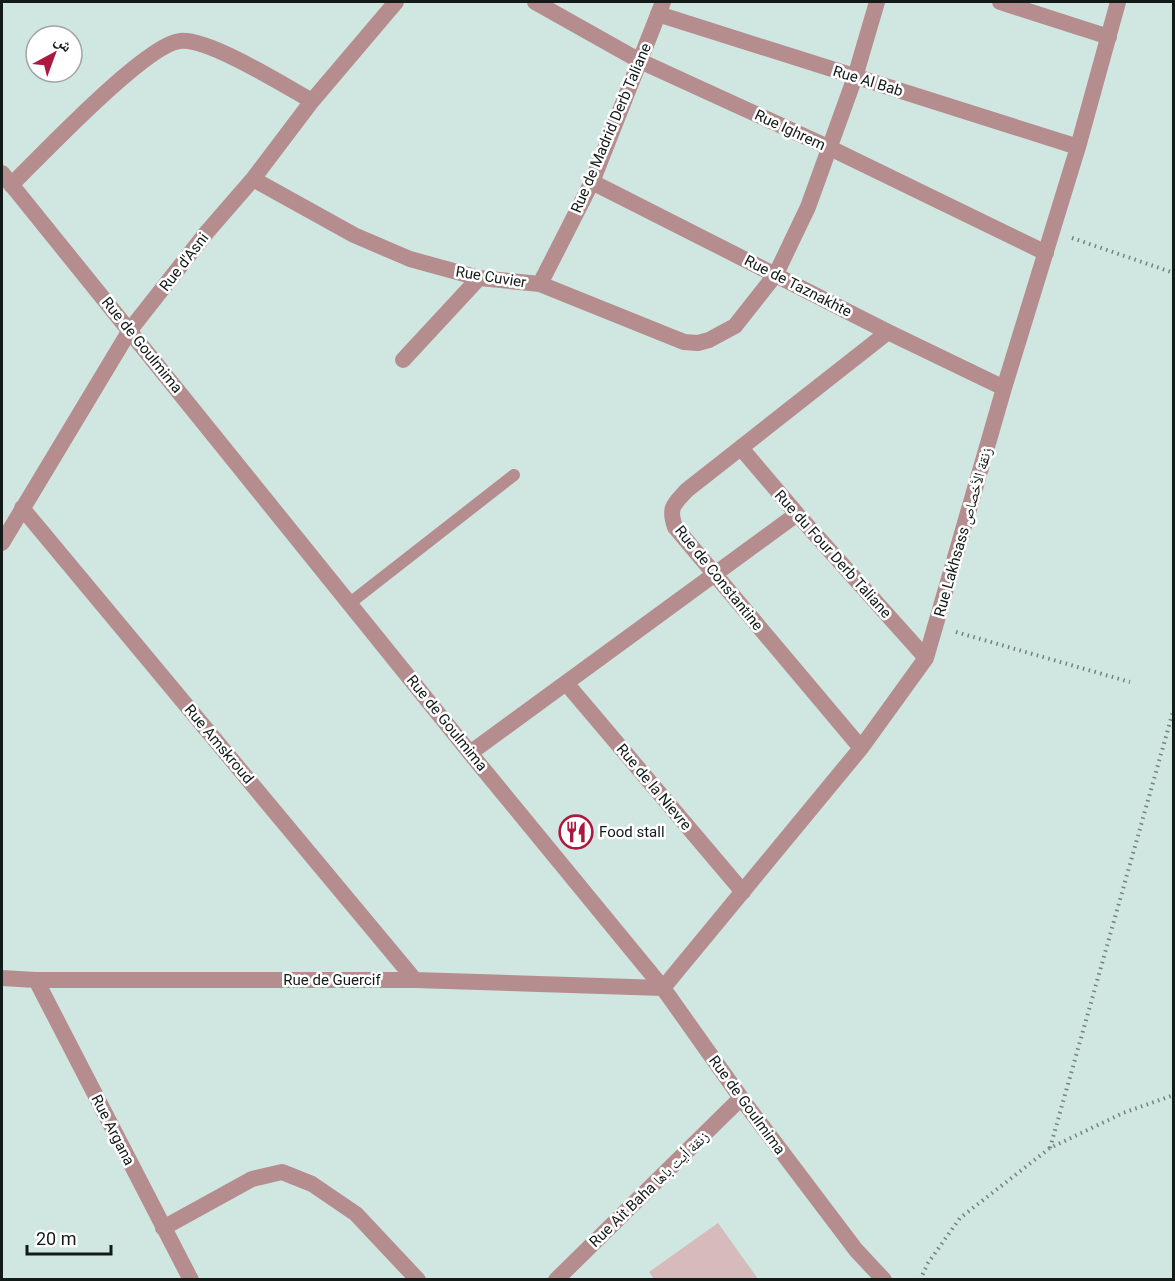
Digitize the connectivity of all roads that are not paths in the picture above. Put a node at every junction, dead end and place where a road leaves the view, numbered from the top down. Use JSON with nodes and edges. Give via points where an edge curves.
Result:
{"nodes":[{"id":1,"x":396,"y":2,"type":"edge"},
{"id":2,"x":535,"y":2,"type":"edge"},
{"id":3,"x":877,"y":2,"type":"edge"},
{"id":4,"x":1000,"y":2,"type":"edge"},
{"id":5,"x":1118,"y":2,"type":"edge"},
{"id":6,"x":660,"y":8,"type":"edge"},
{"id":7,"x":1108,"y":37,"type":"junction"},
{"id":8,"x":640,"y":61,"type":"junction"},
{"id":9,"x":855,"y":77,"type":"junction"},
{"id":10,"x":312,"y":101,"type":"junction"},
{"id":11,"x":1078,"y":147,"type":"junction"},
{"id":12,"x":830,"y":148,"type":"junction"},
{"id":13,"x":253,"y":178,"type":"junction"},
{"id":14,"x":6,"y":179,"type":"edge"},
{"id":15,"x":592,"y":182,"type":"junction"},
{"id":16,"x":1046,"y":253,"type":"junction"},
{"id":17,"x":776,"y":274,"type":"junction"},
{"id":18,"x":479,"y":278,"type":"junction"},
{"id":19,"x":540,"y":284,"type":"junction"},
{"id":20,"x":130,"y":330,"type":"junction"},
{"id":21,"x":888,"y":332,"type":"junction"},
{"id":22,"x":403,"y":360,"type":"dead end"},
{"id":23,"x":1004,"y":388,"type":"junction"},
{"id":24,"x":741,"y":448,"type":"junction"},
{"id":25,"x":514,"y":475,"type":"dead end"},
{"id":26,"x":22,"y":508,"type":"junction"},
{"id":27,"x":796,"y":514,"type":"junction"},
{"id":28,"x":2,"y":543,"type":"edge"},
{"id":29,"x":714,"y":574,"type":"junction"},
{"id":30,"x":350,"y":603,"type":"junction"},
{"id":31,"x":926,"y":658,"type":"junction"},
{"id":32,"x":566,"y":683,"type":"junction"},
{"id":33,"x":861,"y":748,"type":"junction"},
{"id":34,"x":470,"y":753,"type":"junction"},
{"id":35,"x":743,"y":892,"type":"junction"},
{"id":36,"x":2,"y":978,"type":"edge"},
{"id":37,"x":36,"y":980,"type":"junction"},
{"id":38,"x":416,"y":980,"type":"junction"},
{"id":39,"x":663,"y":988,"type":"junction"},
{"id":40,"x":741,"y":1098,"type":"junction"},
{"id":41,"x":164,"y":1228,"type":"junction"},
{"id":42,"x":191,"y":1280,"type":"edge"},
{"id":43,"x":418,"y":1280,"type":"edge"},
{"id":44,"x":556,"y":1280,"type":"edge"},
{"id":45,"x":884,"y":1280,"type":"edge"}],
"edges":[{"from":1,"to":10,"type":"street","name":"Rue d'Asni"},
{"from":2,"to":8,"type":"street","name":"Rue Ighrem"},
{"from":3,"to":9,"type":"street"},
{"from":4,"to":7,"type":"street"},
{"from":5,"to":7,"type":"street","name":"Rue Lakhsass زنقة الأخصاص"},
{"from":6,"to":8,"type":"street","name":"Rue de Madrid Derb Taliane"},
{"from":6,"to":9,"type":"street","name":"Rue Al Bab"},
{"from":7,"to":11,"type":"street","name":"Rue Lakhsass زنقة الأخصاص"},
{"from":8,"to":12,"type":"street","name":"Rue Ighrem"},
{"from":8,"to":15,"type":"street","name":"Rue de Madrid Derb Taliane"},
{"from":9,"to":11,"type":"street","name":"Rue Al Bab"},
{"from":9,"to":12,"type":"street"},
{"from":10,"to":13,"type":"street","name":"Rue d'Asni"},
{"from":10,"to":14,"type":"street","via":[[253,67],[201,43],[181,40],[167,44],[126,74]]},
{"from":11,"to":16,"type":"street","name":"Rue Lakhsass زنقة الأخصاص"},
{"from":12,"to":16,"type":"street","name":"Rue Ighrem"},
{"from":12,"to":17,"type":"street","via":[[808,207]]},
{"from":13,"to":18,"type":"street","name":"Rue Cuvier","via":[[354,235],[410,259]]},
{"from":13,"to":20,"type":"street","name":"Rue d'Asni"},
{"from":14,"to":20,"type":"street","name":"Rue de Goulmima"},
{"from":15,"to":17,"type":"street","name":"Rue de Taznakhte"},
{"from":15,"to":19,"type":"street","name":"Rue de Madrid Derb Taliane"},
{"from":16,"to":23,"type":"street","name":"Rue Lakhsass زنقة الأخصاص"},
{"from":17,"to":19,"type":"street","name":"Rue Cuvier","via":[[735,326],[698,343],[684,342]]},
{"from":17,"to":21,"type":"street","name":"Rue de Taznakhte"},
{"from":18,"to":19,"type":"street","name":"Rue Cuvier"},
{"from":18,"to":22,"type":"street"},
{"from":20,"to":26,"type":"street","name":"Rue d'Asni"},
{"from":20,"to":30,"type":"street","name":"Rue de Goulmima"},
{"from":21,"to":23,"type":"street","name":"Rue de Taznakhte"},
{"from":21,"to":24,"type":"street","name":"Rue de Constantine"},
{"from":23,"to":31,"type":"street","name":"Rue Lakhsass زنقة الأخصاص"},
{"from":24,"to":27,"type":"street","name":"Rue du Four Derb Taliane"},
{"from":24,"to":29,"type":"street","name":"Rue de Constantine","via":[[687,490],[671,513],[675,527]]},
{"from":25,"to":30,"type":"lane"},
{"from":26,"to":28,"type":"street","name":"Rue d'Asni"},
{"from":26,"to":38,"type":"street","name":"Rue Amskroud"},
{"from":27,"to":29,"type":"street"},
{"from":27,"to":31,"type":"street","name":"Rue du Four Derb Taliane"},
{"from":29,"to":32,"type":"street"},
{"from":29,"to":33,"type":"street","name":"Rue de Constantine"},
{"from":30,"to":34,"type":"street","name":"Rue de Goulmima"},
{"from":31,"to":33,"type":"street","name":"Rue Lakhsass زنقة الأخصاص"},
{"from":32,"to":34,"type":"street"},
{"from":32,"to":35,"type":"street","name":"Rue de la Nievre"},
{"from":33,"to":35,"type":"street","name":"Rue Lakhsass زنقة الأخصاص"},
{"from":34,"to":39,"type":"street","name":"Rue de Goulmima"},
{"from":35,"to":39,"type":"street","name":"Rue Lakhsass زنقة الأخصاص"},
{"from":36,"to":37,"type":"street","name":"Rue de Guercif"},
{"from":37,"to":38,"type":"street","name":"Rue de Guercif"},
{"from":37,"to":41,"type":"street","name":"Rue Argana"},
{"from":38,"to":39,"type":"street","name":"Rue de Guercif"},
{"from":39,"to":40,"type":"street","name":"Rue de Goulmima"},
{"from":40,"to":44,"type":"street","name":"Rue Ait Baha زنقة أيت باها"},
{"from":40,"to":45,"type":"street","name":"Rue de Goulmima","via":[[856,1250]]},
{"from":41,"to":42,"type":"street","name":"Rue Argana"},
{"from":41,"to":43,"type":"street","via":[[252,1179],[282,1172],[312,1184],[356,1214]]}]}
